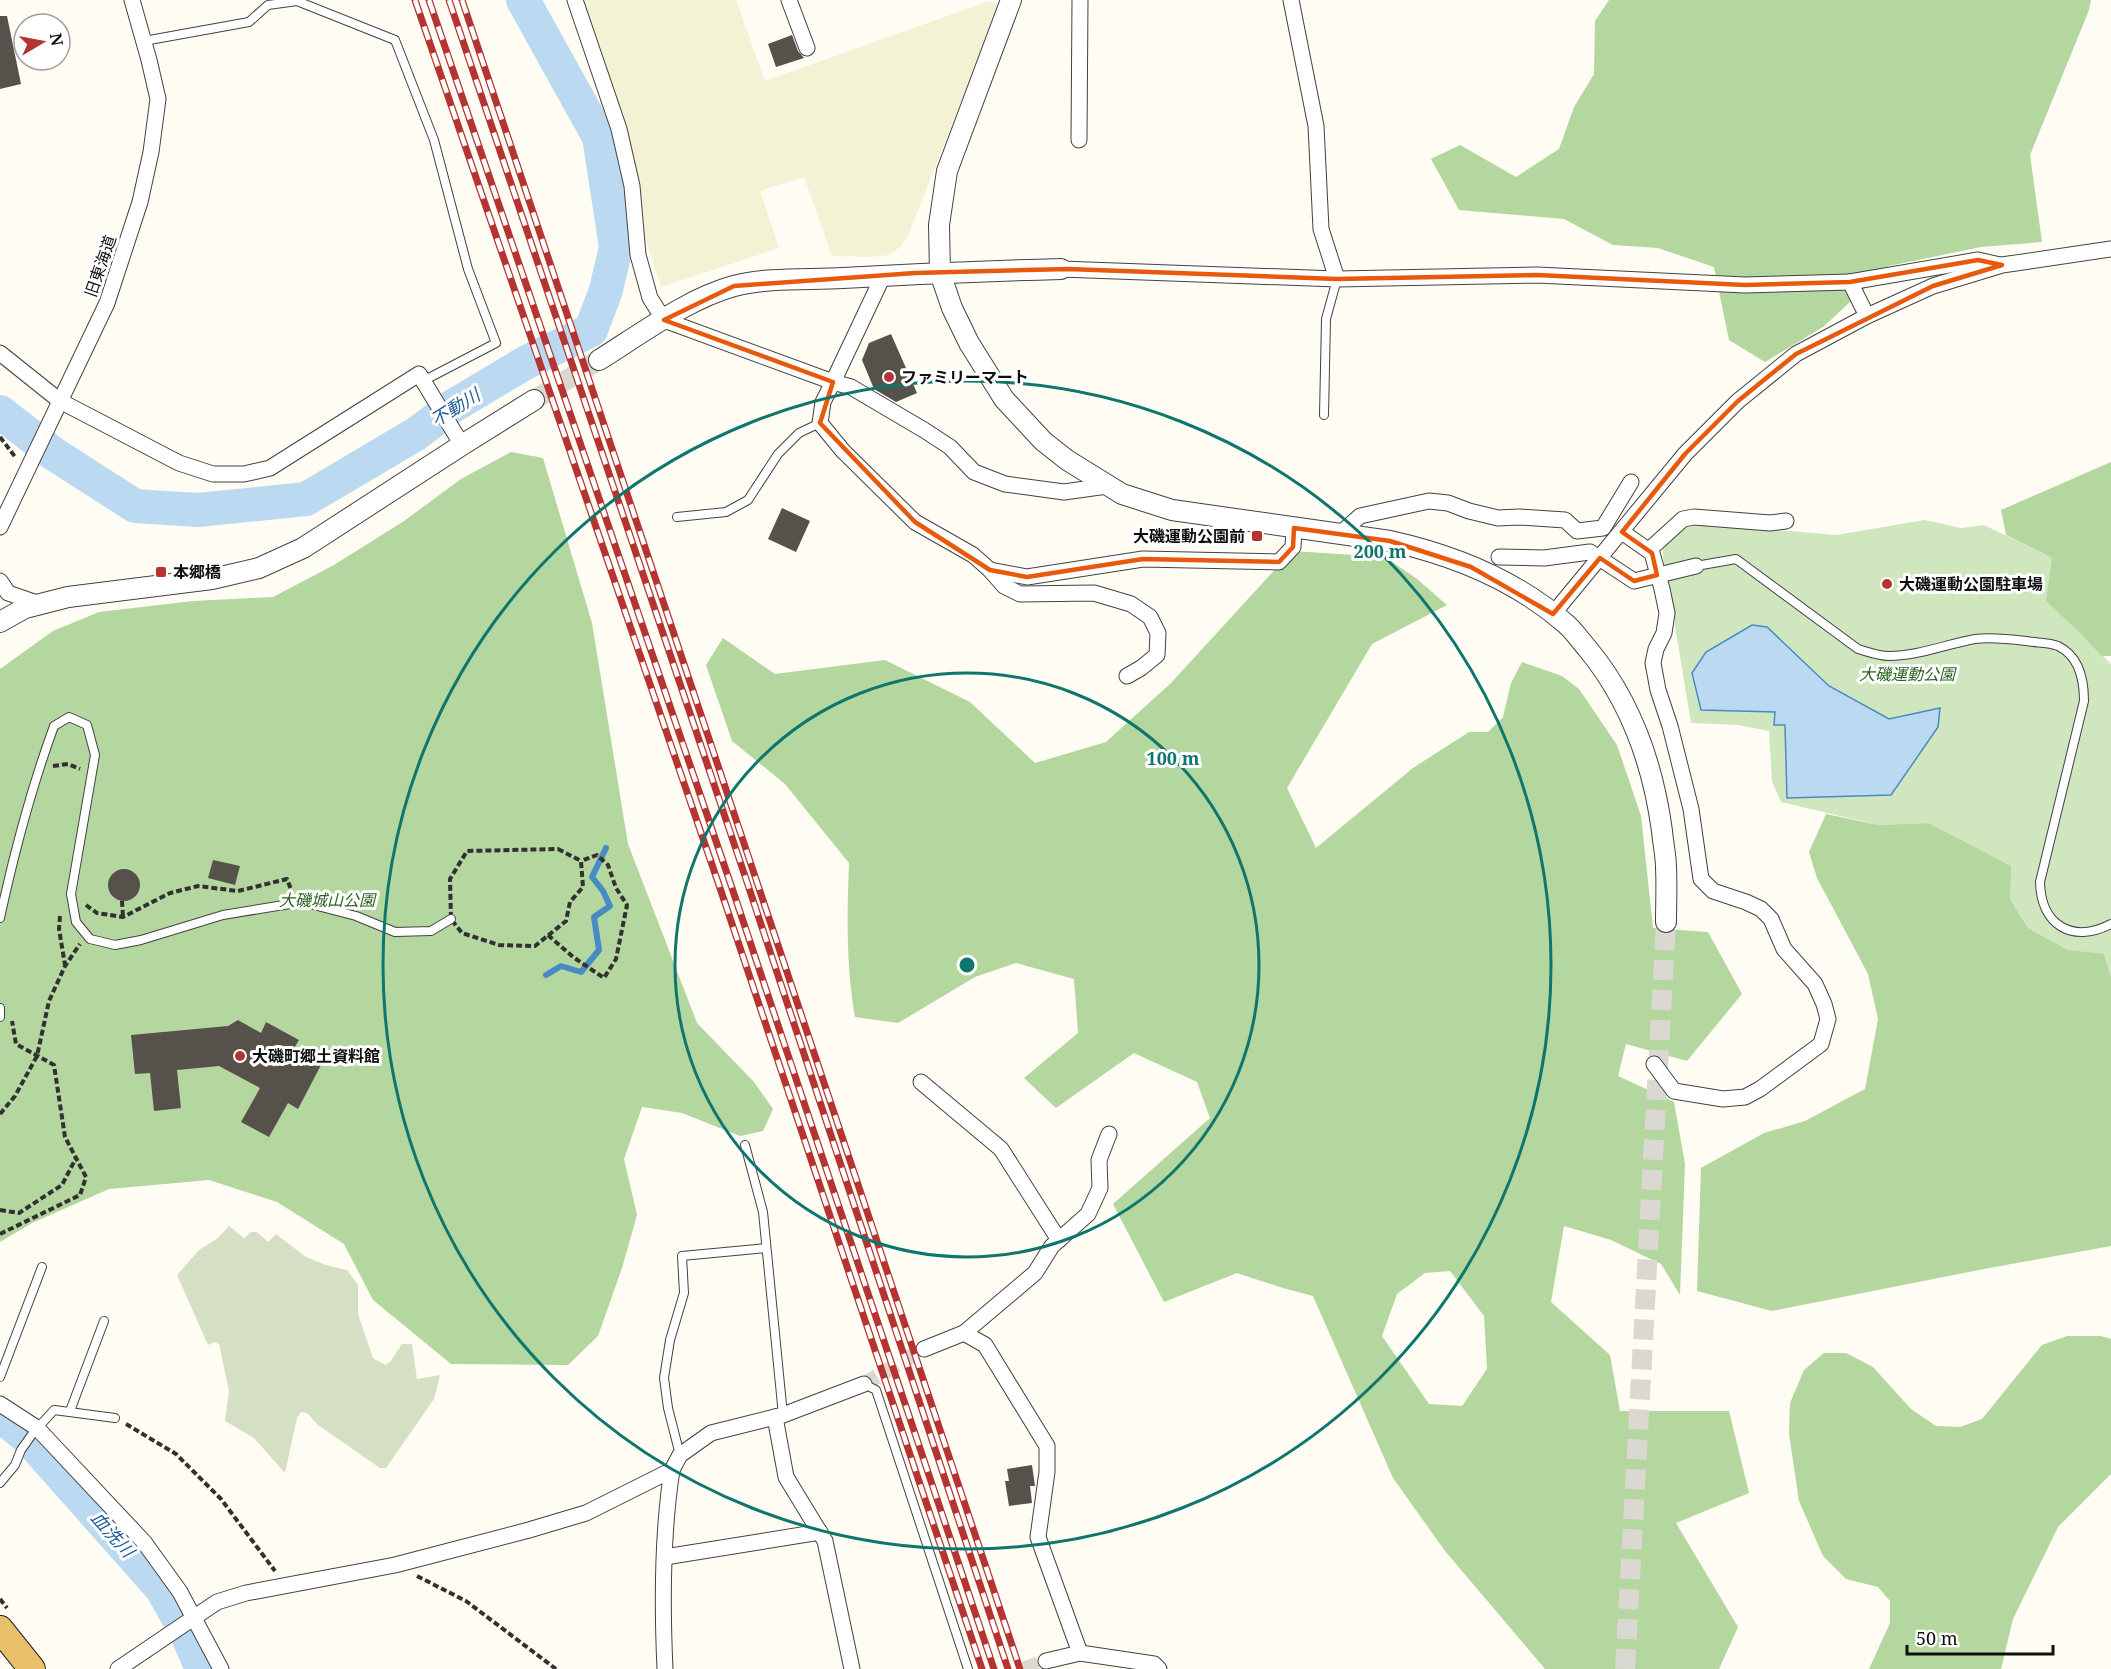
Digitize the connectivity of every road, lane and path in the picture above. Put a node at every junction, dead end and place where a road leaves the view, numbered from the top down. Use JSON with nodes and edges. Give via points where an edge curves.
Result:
{"nodes":[{"id":1,"x":132,"y":0,"type":"edge"},
{"id":2,"x":575,"y":0,"type":"edge"},
{"id":3,"x":789,"y":0,"type":"edge"},
{"id":4,"x":1011,"y":0,"type":"edge"},
{"id":5,"x":1080,"y":0,"type":"edge"},
{"id":6,"x":1291,"y":0,"type":"edge"},
{"id":7,"x":144,"y":41,"type":"junction"},
{"id":8,"x":807,"y":48,"type":"dead end"},
{"id":9,"x":1079,"y":140,"type":"dead end"},
{"id":10,"x":2111,"y":249,"type":"edge"},
{"id":11,"x":2002,"y":265,"type":"junction"},
{"id":12,"x":1061,"y":269,"type":"joint"},
{"id":13,"x":940,"y":273,"type":"junction"},
{"id":14,"x":884,"y":276,"type":"junction"},
{"id":15,"x":1337,"y":279,"type":"junction"},
{"id":16,"x":1850,"y":282,"type":"junction"},
{"id":17,"x":1867,"y":316,"type":"junction"},
{"id":18,"x":664,"y":320,"type":"junction"},
{"id":19,"x":0,"y":352,"type":"edge"},
{"id":20,"x":599,"y":360,"type":"tunnel mouth"},
{"id":21,"x":423,"y":381,"type":"junction"},
{"id":22,"x":833,"y":382,"type":"junction"},
{"id":23,"x":534,"y":400,"type":"tunnel mouth"},
{"id":24,"x":60,"y":401,"type":"junction"},
{"id":25,"x":1324,"y":415,"type":"dead end"},
{"id":26,"x":820,"y":423,"type":"junction"},
{"id":27,"x":0,"y":437,"type":"edge"},
{"id":28,"x":459,"y":440,"type":"junction"},
{"id":29,"x":29,"y":467,"type":"junction"},
{"id":30,"x":1631,"y":482,"type":"dead end"},
{"id":31,"x":1107,"y":486,"type":"junction"},
{"id":32,"x":677,"y":517,"type":"dead end"},
{"id":33,"x":1786,"y":521,"type":"dead end"},
{"id":34,"x":0,"y":527,"type":"edge"},
{"id":35,"x":1294,"y":528,"type":"junction"},
{"id":36,"x":1622,"y":532,"type":"junction"},
{"id":37,"x":1340,"y":534,"type":"junction"},
{"id":38,"x":1648,"y":550,"type":"junction"},
{"id":39,"x":1498,"y":557,"type":"dead end"},
{"id":40,"x":1600,"y":558,"type":"junction"},
{"id":41,"x":1696,"y":566,"type":"joint"},
{"id":42,"x":990,"y":570,"type":"junction"},
{"id":43,"x":1657,"y":575,"type":"junction"},
{"id":44,"x":0,"y":581,"type":"edge"},
{"id":45,"x":40,"y":604,"type":"junction"},
{"id":46,"x":1553,"y":614,"type":"junction"},
{"id":47,"x":0,"y":622,"type":"edge"},
{"id":48,"x":1127,"y":676,"type":"dead end"},
{"id":49,"x":38,"y":768,"type":"junction"},
{"id":50,"x":92,"y":774,"type":"junction"},
{"id":51,"x":581,"y":861,"type":"junction"},
{"id":52,"x":287,"y":879,"type":"dead end"},
{"id":53,"x":71,"y":894,"type":"junction"},
{"id":54,"x":122,"y":901,"type":"dead end"},
{"id":55,"x":123,"y":917,"type":"junction"},
{"id":56,"x":0,"y":918,"type":"edge"},
{"id":57,"x":451,"y":919,"type":"junction"},
{"id":58,"x":1666,"y":922,"type":"tunnel mouth"},
{"id":59,"x":2111,"y":924,"type":"edge"},
{"id":60,"x":87,"y":934,"type":"junction"},
{"id":61,"x":548,"y":935,"type":"junction"},
{"id":62,"x":0,"y":1014,"type":"edge"},
{"id":63,"x":37,"y":1056,"type":"junction"},
{"id":64,"x":1654,"y":1064,"type":"dead end"},
{"id":65,"x":921,"y":1082,"type":"dead end"},
{"id":66,"x":0,"y":1114,"type":"edge"},
{"id":67,"x":1109,"y":1134,"type":"dead end"},
{"id":68,"x":745,"y":1145,"type":"dead end"},
{"id":69,"x":76,"y":1158,"type":"junction"},
{"id":70,"x":0,"y":1210,"type":"edge"},
{"id":71,"x":20,"y":1213,"type":"junction"},
{"id":72,"x":26,"y":1221,"type":"junction"},
{"id":73,"x":0,"y":1234,"type":"edge"},
{"id":74,"x":1059,"y":1240,"type":"junction"},
{"id":75,"x":766,"y":1248,"type":"junction"},
{"id":76,"x":42,"y":1267,"type":"dead end"},
{"id":77,"x":104,"y":1321,"type":"dead end"},
{"id":78,"x":964,"y":1333,"type":"junction"},
{"id":79,"x":924,"y":1349,"type":"tunnel mouth"},
{"id":80,"x":0,"y":1377,"type":"edge"},
{"id":81,"x":864,"y":1384,"type":"joint"},
{"id":82,"x":0,"y":1404,"type":"edge"},
{"id":83,"x":70,"y":1411,"type":"junction"},
{"id":84,"x":779,"y":1416,"type":"junction"},
{"id":85,"x":115,"y":1418,"type":"joint"},
{"id":86,"x":35,"y":1431,"type":"junction"},
{"id":87,"x":681,"y":1455,"type":"junction"},
{"id":88,"x":672,"y":1470,"type":"junction"},
{"id":89,"x":0,"y":1483,"type":"edge"},
{"id":90,"x":820,"y":1532,"type":"junction"},
{"id":91,"x":665,"y":1557,"type":"junction"},
{"id":92,"x":395,"y":1565,"type":"junction"},
{"id":93,"x":285,"y":1586,"type":"junction"},
{"id":94,"x":192,"y":1618,"type":"junction"},
{"id":95,"x":0,"y":1629,"type":"edge"},
{"id":96,"x":1080,"y":1653,"type":"junction"},
{"id":97,"x":1046,"y":1661,"type":"tunnel mouth"},
{"id":98,"x":32,"y":1669,"type":"edge"},
{"id":99,"x":118,"y":1669,"type":"edge"},
{"id":100,"x":221,"y":1669,"type":"edge"},
{"id":101,"x":556,"y":1669,"type":"edge"},
{"id":102,"x":665,"y":1669,"type":"edge"},
{"id":103,"x":852,"y":1669,"type":"edge"},
{"id":104,"x":968,"y":1669,"type":"edge"},
{"id":105,"x":1159,"y":1669,"type":"edge"}],
"edges":[{"from":1,"to":7,"type":"street","name":"旧東海道"},
{"from":2,"to":18,"type":"street","via":[[619,129],[632,186],[638,255],[650,298]]},
{"from":3,"to":8,"type":"street"},
{"from":4,"to":13,"type":"street","via":[[946,171],[939,225]]},
{"from":5,"to":9,"type":"street"},
{"from":6,"to":15,"type":"street","via":[[1316,126],[1321,229]]},
{"from":7,"to":21,"type":"lane","via":[[249,22],[268,5],[297,1],[395,39],[434,140],[468,269],[496,343]]},
{"from":7,"to":24,"type":"street","name":"旧東海道","via":[[158,99],[140,202],[107,303]]},
{"from":10,"to":11,"type":"street"},
{"from":11,"to":16,"type":"street","via":[[1978,260]]},
{"from":11,"to":17,"type":"street","via":[[1932,286]]},
{"from":12,"to":13,"type":"street"},
{"from":12,"to":15,"type":"street"},
{"from":13,"to":14,"type":"street"},
{"from":13,"to":31,"type":"street","via":[[969,343],[1004,399],[1043,441]]},
{"from":14,"to":18,"type":"street","via":[[734,286]]},
{"from":14,"to":22,"type":"street"},
{"from":15,"to":16,"type":"street","via":[[1537,275],[1744,285]]},
{"from":15,"to":25,"type":"lane","via":[[1326,319]]},
{"from":16,"to":17,"type":"street"},
{"from":17,"to":36,"type":"street","via":[[1796,354],[1738,401],[1686,453]]},
{"from":18,"to":20,"type":"street"},
{"from":18,"to":22,"type":"street"},
{"from":19,"to":24,"type":"street"},
{"from":21,"to":24,"type":"street","via":[[419,374],[270,468],[244,474],[213,474],[179,463]]},
{"from":21,"to":28,"type":"street"},
{"from":22,"to":26,"type":"street"},
{"from":22,"to":31,"type":"street","via":[[850,387],[924,430],[950,447],[974,472],[1005,484],[1064,492]]},
{"from":23,"to":28,"type":"street"},
{"from":24,"to":29,"type":"street","name":"旧東海道"},
{"from":26,"to":32,"type":"lane","via":[[799,433],[778,454],[748,501],[726,512]]},
{"from":26,"to":42,"type":"street","via":[[915,522]]},
{"from":27,"to":29,"type":"path"},
{"from":28,"to":45,"type":"street","via":[[303,548],[259,568],[212,579]]},
{"from":29,"to":34,"type":"street","name":"旧東海道"},
{"from":30,"to":37,"type":"street","via":[[1603,528],[1577,531],[1565,520],[1498,518],[1429,501],[1360,516]]},
{"from":31,"to":35,"type":"street","via":[[1172,510]]},
{"from":33,"to":38,"type":"street","via":[[1683,519]]},
{"from":35,"to":37,"type":"street"},
{"from":35,"to":42,"type":"street","via":[[1293,547],[1279,562],[1143,559],[1027,577]]},
{"from":36,"to":38,"type":"street"},
{"from":36,"to":40,"type":"street"},
{"from":37,"to":46,"type":"street","via":[[1410,545],[1448,558],[1505,583]]},
{"from":38,"to":43,"type":"street"},
{"from":39,"to":40,"type":"street","via":[[1544,558],[1590,552]]},
{"from":40,"to":43,"type":"street","via":[[1634,581]]},
{"from":40,"to":46,"type":"street"},
{"from":41,"to":43,"type":"street"},
{"from":41,"to":59,"type":"lane","via":[[1736,559],[1858,649],[1871,653],[1902,655],[1977,639],[2001,638],[2056,645],[2069,652],[2084,683],[2084,700],[2040,882],[2040,896],[2055,924],[2068,930],[2097,931]]},
{"from":42,"to":48,"type":"street","via":[[1004,586],[1020,594],[1094,593],[1131,604],[1150,617],[1158,633],[1156,655]]},
{"from":43,"to":64,"type":"street","via":[[1666,613],[1664,633],[1653,663],[1691,809],[1701,879],[1713,891],[1761,909],[1771,920],[1784,950],[1815,984],[1828,1019],[1821,1044],[1745,1097],[1723,1099],[1674,1091]]},
{"from":44,"to":45,"type":"street","via":[[8,593]]},
{"from":45,"to":47,"type":"street"},
{"from":46,"to":58,"type":"street","via":[[1599,663],[1620,694],[1638,734],[1652,776],[1660,820],[1666,866]]},
{"from":49,"to":50,"type":"path","via":[[68,764]]},
{"from":49,"to":50,"type":"lane","via":[[54,726],[69,717],[87,724],[95,755]]},
{"from":49,"to":56,"type":"lane"},
{"from":50,"to":53,"type":"lane"},
{"from":51,"to":57,"type":"path","via":[[558,849],[467,851],[450,879]]},
{"from":51,"to":61,"type":"path","via":[[583,887],[570,902],[566,921]]},
{"from":51,"to":61,"type":"path","via":[[597,855],[608,865],[627,905],[616,959],[604,978]]},
{"from":52,"to":55,"type":"path","via":[[238,891],[198,886],[170,893]]},
{"from":53,"to":55,"type":"path","via":[[97,913]]},
{"from":53,"to":60,"type":"lane","via":[[76,921]]},
{"from":54,"to":55,"type":"path"},
{"from":57,"to":60,"type":"lane","via":[[431,931],[395,932],[356,916],[302,902],[223,915],[115,945],[90,939]]},
{"from":57,"to":61,"type":"path","via":[[462,933],[499,945],[535,946]]},
{"from":60,"to":63,"type":"path","via":[[65,966],[49,1001]]},
{"from":62,"to":63,"type":"path","via":[[12,1020],[16,1044]]},
{"from":63,"to":66,"type":"path"},
{"from":63,"to":69,"type":"path","via":[[54,1065],[65,1137]]},
{"from":65,"to":74,"type":"street","via":[[1001,1149]]},
{"from":67,"to":74,"type":"street","via":[[1099,1160],[1100,1188],[1088,1214]]},
{"from":68,"to":75,"type":"lane","via":[[763,1212]]},
{"from":69,"to":71,"type":"path","via":[[62,1185]]},
{"from":69,"to":72,"type":"path","via":[[86,1177],[80,1195]]},
{"from":70,"to":71,"type":"path"},
{"from":71,"to":72,"type":"path"},
{"from":72,"to":73,"type":"path"},
{"from":74,"to":78,"type":"street","via":[[1035,1273]]},
{"from":75,"to":84,"type":"lane"},
{"from":75,"to":87,"type":"lane","via":[[682,1256],[684,1293],[664,1378]]},
{"from":76,"to":80,"type":"lane"},
{"from":77,"to":83,"type":"lane"},
{"from":78,"to":79,"type":"street"},
{"from":78,"to":96,"type":"street","via":[[985,1345],[1047,1446],[1038,1537]]},
{"from":81,"to":84,"type":"street"},
{"from":81,"to":104,"type":"lane","via":[[876,1390]]},
{"from":82,"to":86,"type":"street"},
{"from":83,"to":85,"type":"lane"},
{"from":83,"to":86,"type":"lane","via":[[54,1410]]},
{"from":84,"to":87,"type":"street","via":[[711,1432]]},
{"from":84,"to":90,"type":"street","via":[[786,1477]]},
{"from":85,"to":93,"type":"path","via":[[176,1454],[221,1498]]},
{"from":86,"to":89,"type":"lane"},
{"from":86,"to":94,"type":"street","via":[[144,1542],[180,1592]]},
{"from":87,"to":88,"type":"street"},
{"from":88,"to":91,"type":"street"},
{"from":88,"to":92,"type":"street","via":[[586,1513]]},
{"from":90,"to":91,"type":"street"},
{"from":90,"to":103,"type":"street"},
{"from":91,"to":102,"type":"street"},
{"from":92,"to":93,"type":"street"},
{"from":92,"to":101,"type":"path","via":[[466,1601]]},
{"from":93,"to":94,"type":"street","via":[[217,1602]]},
{"from":94,"to":99,"type":"street"},
{"from":94,"to":100,"type":"street"},
{"from":95,"to":98,"type":"highway"},
{"from":96,"to":97,"type":"street"},
{"from":96,"to":105,"type":"street","via":[[1154,1664]]}]}
